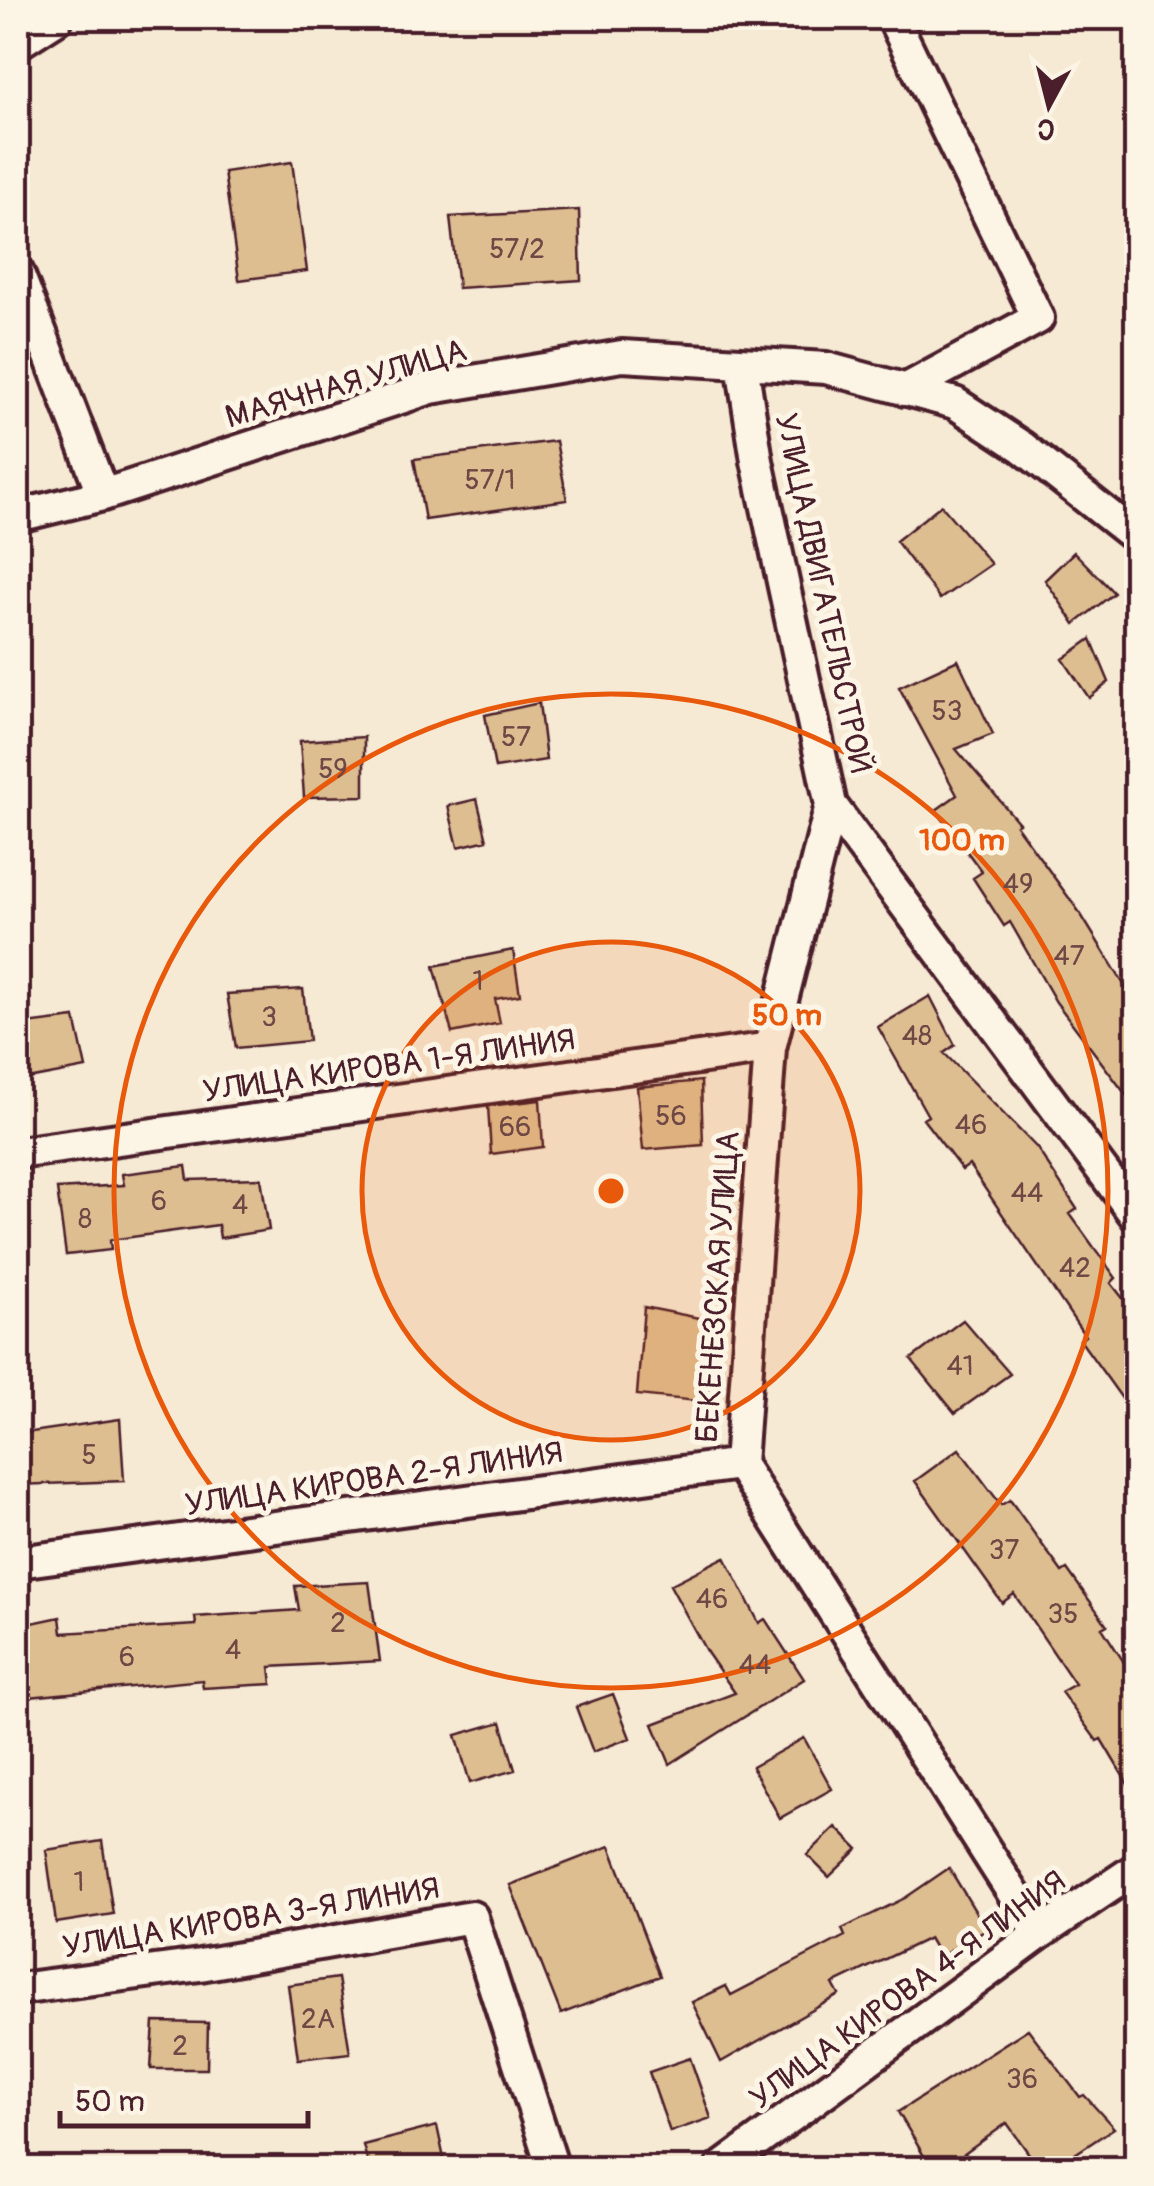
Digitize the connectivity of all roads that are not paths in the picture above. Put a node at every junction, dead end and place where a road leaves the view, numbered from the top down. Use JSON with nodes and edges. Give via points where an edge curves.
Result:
{"nodes":[{"id":1,"x":57,"y":18,"type":"edge"},
{"id":2,"x":893,"y":18,"type":"edge"},
{"id":3,"x":18,"y":42,"type":"edge"},
{"id":4,"x":18,"y":273,"type":"edge"},
{"id":5,"x":742,"y":364,"type":"junction"},
{"id":6,"x":906,"y":390,"type":"junction"},
{"id":7,"x":103,"y":495,"type":"junction"},
{"id":8,"x":18,"y":516,"type":"edge"},
{"id":9,"x":1136,"y":537,"type":"edge"},
{"id":10,"x":831,"y":805,"type":"junction"},
{"id":11,"x":770,"y":1048,"type":"junction"},
{"id":12,"x":18,"y":1153,"type":"edge"},
{"id":13,"x":1136,"y":1216,"type":"edge"},
{"id":14,"x":740,"y":1464,"type":"junction"},
{"id":15,"x":18,"y":1562,"type":"edge"},
{"id":16,"x":1132,"y":1883,"type":"edge"},
{"id":17,"x":1038,"y":1934,"type":"junction"},
{"id":18,"x":18,"y":1989,"type":"edge"},
{"id":19,"x":553,"y":2168,"type":"edge"},
{"id":20,"x":721,"y":2168,"type":"edge"}],
"edges":[{"from":1,"to":3,"type":"street"},
{"from":2,"to":6,"type":"street","via":[[1038,318]]},
{"from":4,"to":7,"type":"street"},
{"from":5,"to":6,"type":"street","name":"МАЯЧНАЯ УЛИЦА","via":[[826,368]]},
{"from":5,"to":7,"type":"street","name":"МАЯЧНАЯ УЛИЦА","via":[[622,356],[431,388]]},
{"from":5,"to":10,"type":"street","name":"УЛИЦА ДВИГАТЕЛЬСТРОЙ","via":[[756,461]]},
{"from":6,"to":9,"type":"street","name":"МАЯЧНАЯ УЛИЦА","via":[[956,403]]},
{"from":7,"to":8,"type":"street","name":"МАЯЧНАЯ УЛИЦА"},
{"from":10,"to":11,"type":"street","name":"БЕКЕНЕЗСКАЯ УЛИЦА"},
{"from":10,"to":13,"type":"street","name":"УЛИЦА ДВИГАТЕЛЬСТРОЙ"},
{"from":11,"to":12,"type":"street","name":"УЛИЦА КИРОВА 1-Я ЛИНИЯ"},
{"from":11,"to":14,"type":"street","name":"БЕКЕНЕЗСКАЯ УЛИЦА"},
{"from":14,"to":15,"type":"street","name":"УЛИЦА КИРОВА 2-Я ЛИНИЯ"},
{"from":14,"to":17,"type":"street","name":"БЕКЕНЕЗСКАЯ УЛИЦА"},
{"from":16,"to":17,"type":"street","name":"УЛИЦА КИРОВА 4-Я ЛИНИЯ"},
{"from":17,"to":20,"type":"street","name":"УЛИЦА КИРОВА 4-Я ЛИНИЯ"},
{"from":18,"to":19,"type":"street","name":"УЛИЦА КИРОВА 3-Я ЛИНИЯ","via":[[472,1918]]}]}
